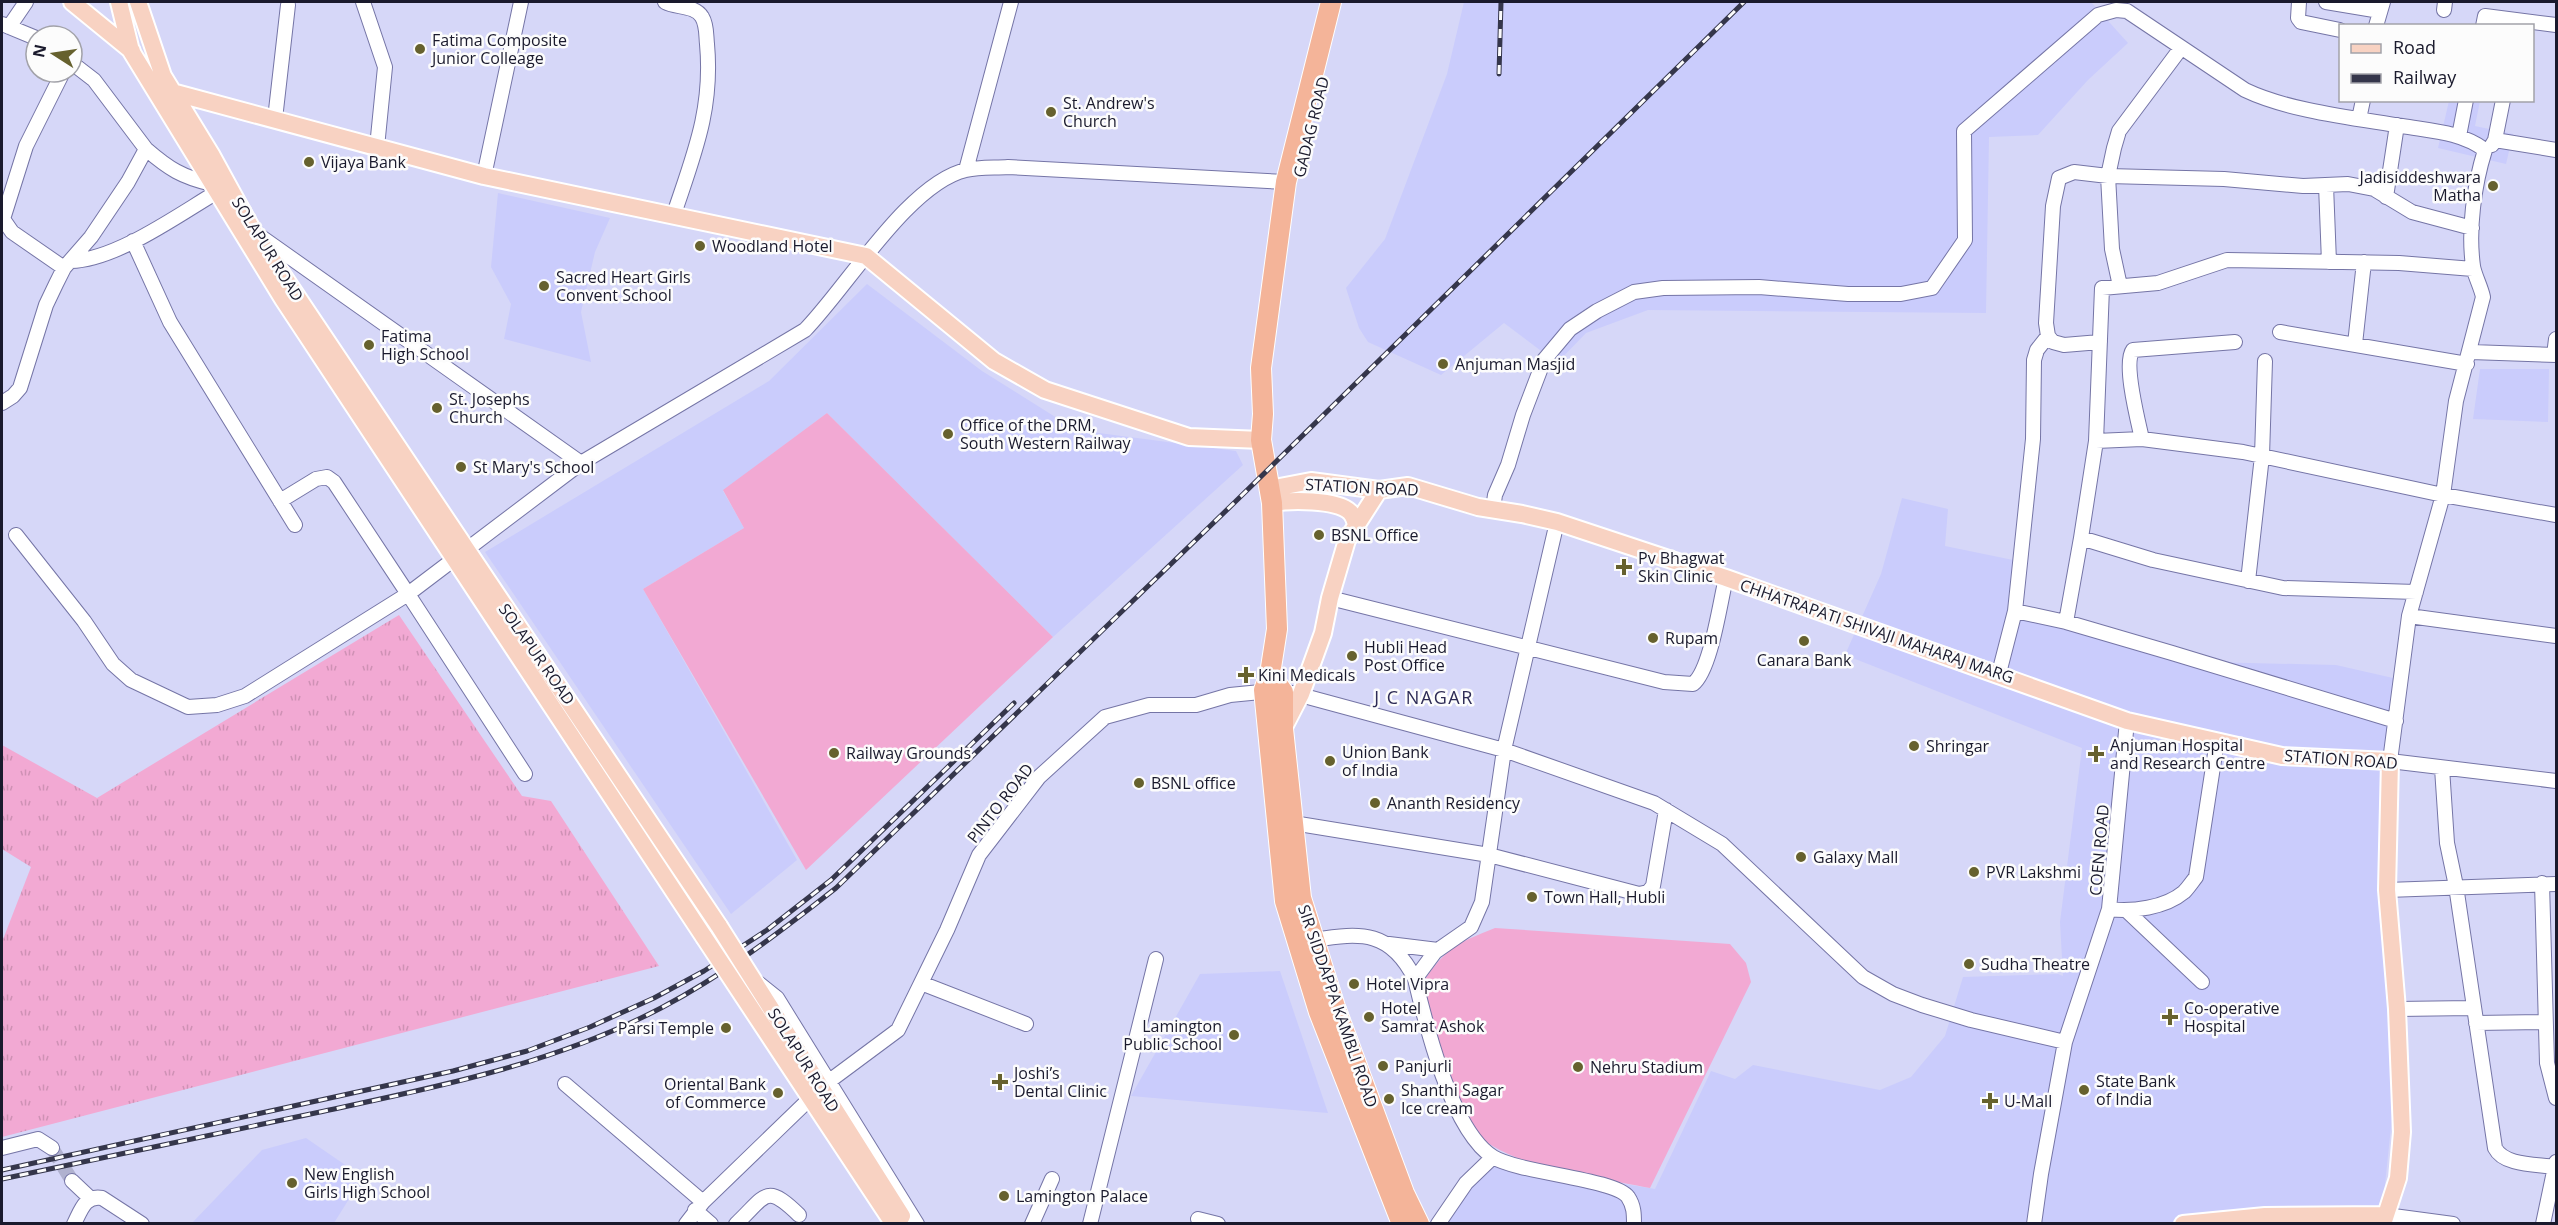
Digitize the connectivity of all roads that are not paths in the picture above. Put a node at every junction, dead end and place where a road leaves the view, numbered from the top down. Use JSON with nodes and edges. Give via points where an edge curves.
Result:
{"nodes":[{"id":1,"x":26,"y":2,"type":"edge"},
{"id":2,"x":72,"y":2,"type":"edge"},
{"id":3,"x":119,"y":2,"type":"edge"},
{"id":4,"x":138,"y":2,"type":"edge"},
{"id":5,"x":363,"y":2,"type":"edge"},
{"id":6,"x":521,"y":2,"type":"edge"},
{"id":7,"x":665,"y":2,"type":"edge"},
{"id":8,"x":1011,"y":2,"type":"edge"},
{"id":9,"x":1331,"y":2,"type":"edge"},
{"id":10,"x":1342,"y":2,"type":"edge"},
{"id":11,"x":2299,"y":2,"type":"edge"},
{"id":12,"x":2326,"y":2,"type":"edge"},
{"id":13,"x":288,"y":5,"type":"dead end"},
{"id":14,"x":2381,"y":6,"type":"edge"},
{"id":15,"x":2518,"y":23,"type":"edge"},
{"id":16,"x":2376,"y":24,"type":"edge"},
{"id":17,"x":2483,"y":24,"type":"edge"},
{"id":18,"x":2556,"y":25,"type":"edge"},
{"id":19,"x":5,"y":26,"type":"edge"},
{"id":20,"x":2339,"y":30,"type":"edge"},
{"id":21,"x":24,"y":33,"type":"edge"},
{"id":22,"x":2181,"y":48,"type":"junction"},
{"id":23,"x":131,"y":51,"type":"junction"},
{"id":24,"x":84,"y":72,"type":"edge"},
{"id":25,"x":57,"y":84,"type":"edge"},
{"id":26,"x":164,"y":86,"type":"junction"},
{"id":27,"x":2363,"y":102,"type":"edge"},
{"id":28,"x":2466,"y":102,"type":"edge"},
{"id":29,"x":2503,"y":102,"type":"edge"},
{"id":30,"x":2359,"y":118,"type":"junction"},
{"id":31,"x":275,"y":119,"type":"junction"},
{"id":32,"x":2397,"y":125,"type":"junction"},
{"id":33,"x":2459,"y":136,"type":"junction"},
{"id":34,"x":2495,"y":140,"type":"junction"},
{"id":35,"x":377,"y":147,"type":"junction"},
{"id":36,"x":146,"y":149,"type":"junction"},
{"id":37,"x":2485,"y":150,"type":"junction"},
{"id":38,"x":2556,"y":150,"type":"edge"},
{"id":39,"x":966,"y":170,"type":"junction"},
{"id":40,"x":484,"y":176,"type":"junction"},
{"id":41,"x":2108,"y":176,"type":"junction"},
{"id":42,"x":1286,"y":183,"type":"junction"},
{"id":43,"x":2326,"y":185,"type":"junction"},
{"id":44,"x":214,"y":188,"type":"junction"},
{"id":45,"x":2386,"y":197,"type":"junction"},
{"id":46,"x":674,"y":214,"type":"junction"},
{"id":47,"x":2472,"y":228,"type":"junction"},
{"id":48,"x":253,"y":231,"type":"junction"},
{"id":49,"x":133,"y":242,"type":"junction"},
{"id":50,"x":1275,"y":251,"type":"junction"},
{"id":51,"x":866,"y":256,"type":"junction"},
{"id":52,"x":2329,"y":262,"type":"junction"},
{"id":53,"x":2364,"y":262,"type":"junction"},
{"id":54,"x":68,"y":264,"type":"junction"},
{"id":55,"x":2473,"y":269,"type":"junction"},
{"id":56,"x":2120,"y":286,"type":"junction"},
{"id":57,"x":2280,"y":332,"type":"dead end"},
{"id":58,"x":2048,"y":336,"type":"junction"},
{"id":59,"x":2556,"y":339,"type":"edge"},
{"id":60,"x":2100,"y":342,"type":"junction"},
{"id":61,"x":2235,"y":342,"type":"dead end"},
{"id":62,"x":2355,"y":344,"type":"junction"},
{"id":63,"x":2555,"y":355,"type":"edge"},
{"id":64,"x":2469,"y":358,"type":"junction"},
{"id":65,"x":2265,"y":362,"type":"dead end"},
{"id":66,"x":2,"y":403,"type":"edge"},
{"id":67,"x":2142,"y":439,"type":"junction"},
{"id":68,"x":1261,"y":440,"type":"junction"},
{"id":69,"x":2096,"y":441,"type":"junction"},
{"id":70,"x":2262,"y":456,"type":"junction"},
{"id":71,"x":581,"y":463,"type":"junction"},
{"id":72,"x":1379,"y":490,"type":"junction"},
{"id":73,"x":2442,"y":495,"type":"junction"},
{"id":74,"x":1271,"y":496,"type":"junction"},
{"id":75,"x":280,"y":501,"type":"junction"},
{"id":76,"x":1493,"y":509,"type":"junction"},
{"id":77,"x":1522,"y":514,"type":"joint"},
{"id":78,"x":2556,"y":515,"type":"edge"},
{"id":79,"x":1557,"y":522,"type":"junction"},
{"id":80,"x":295,"y":525,"type":"dead end"},
{"id":81,"x":1356,"y":525,"type":"junction"},
{"id":82,"x":16,"y":535,"type":"dead end"},
{"id":83,"x":2081,"y":538,"type":"junction"},
{"id":84,"x":460,"y":554,"type":"junction"},
{"id":85,"x":1726,"y":578,"type":"junction"},
{"id":86,"x":2248,"y":581,"type":"junction"},
{"id":87,"x":2416,"y":591,"type":"junction"},
{"id":88,"x":408,"y":594,"type":"junction"},
{"id":89,"x":1330,"y":598,"type":"junction"},
{"id":90,"x":2014,"y":611,"type":"junction"},
{"id":91,"x":2409,"y":616,"type":"junction"},
{"id":92,"x":2066,"y":622,"type":"junction"},
{"id":93,"x":2556,"y":636,"type":"edge"},
{"id":94,"x":1527,"y":647,"type":"junction"},
{"id":95,"x":1999,"y":673,"type":"junction"},
{"id":96,"x":1279,"y":688,"type":"junction"},
{"id":97,"x":2127,"y":721,"type":"junction"},
{"id":98,"x":2396,"y":721,"type":"junction"},
{"id":99,"x":2217,"y":741,"type":"junction"},
{"id":100,"x":1504,"y":750,"type":"junction"},
{"id":101,"x":2390,"y":761,"type":"junction"},
{"id":102,"x":2442,"y":768,"type":"junction"},
{"id":103,"x":525,"y":774,"type":"dead end"},
{"id":104,"x":2556,"y":781,"type":"edge"},
{"id":105,"x":1666,"y":810,"type":"junction"},
{"id":106,"x":1293,"y":823,"type":"junction"},
{"id":107,"x":1489,"y":855,"type":"junction"},
{"id":108,"x":2549,"y":884,"type":"edge"},
{"id":109,"x":2456,"y":886,"type":"junction"},
{"id":110,"x":2387,"y":890,"type":"junction"},
{"id":111,"x":2109,"y":909,"type":"junction"},
{"id":112,"x":2127,"y":911,"type":"junction"},
{"id":113,"x":1314,"y":940,"type":"junction"},
{"id":114,"x":1389,"y":944,"type":"junction"},
{"id":115,"x":1438,"y":950,"type":"junction"},
{"id":116,"x":1155,"y":959,"type":"dead end"},
{"id":117,"x":753,"y":979,"type":"junction"},
{"id":118,"x":1415,"y":979,"type":"junction"},
{"id":119,"x":2202,"y":982,"type":"dead end"},
{"id":120,"x":921,"y":983,"type":"junction"},
{"id":121,"x":736,"y":985,"type":"junction"},
{"id":122,"x":2472,"y":1008,"type":"junction"},
{"id":123,"x":2397,"y":1009,"type":"junction"},
{"id":124,"x":2545,"y":1022,"type":"junction"},
{"id":125,"x":2476,"y":1023,"type":"junction"},
{"id":126,"x":1026,"y":1024,"type":"dead end"},
{"id":127,"x":2065,"y":1042,"type":"junction"},
{"id":128,"x":828,"y":1082,"type":"junction"},
{"id":129,"x":566,"y":1084,"type":"dead end"},
{"id":130,"x":811,"y":1098,"type":"junction"},
{"id":131,"x":2556,"y":1098,"type":"edge"},
{"id":132,"x":2,"y":1148,"type":"edge"},
{"id":133,"x":52,"y":1148,"type":"dead end"},
{"id":134,"x":1493,"y":1157,"type":"junction"},
{"id":135,"x":2556,"y":1165,"type":"edge"},
{"id":136,"x":1052,"y":1179,"type":"dead end"},
{"id":137,"x":72,"y":1181,"type":"tunnel mouth"},
{"id":138,"x":90,"y":1198,"type":"junction"},
{"id":139,"x":699,"y":1206,"type":"junction"},
{"id":140,"x":799,"y":1215,"type":"dead end"},
{"id":141,"x":1198,"y":1219,"type":"dead end"},
{"id":142,"x":2385,"y":1219,"type":"edge"},
{"id":143,"x":2265,"y":1220,"type":"edge"},
{"id":144,"x":2306,"y":1220,"type":"edge"},
{"id":145,"x":899,"y":1222,"type":"edge"},
{"id":146,"x":74,"y":1224,"type":"edge"},
{"id":147,"x":142,"y":1224,"type":"edge"},
{"id":148,"x":686,"y":1224,"type":"edge"},
{"id":149,"x":711,"y":1224,"type":"edge"},
{"id":150,"x":736,"y":1224,"type":"edge"},
{"id":151,"x":884,"y":1224,"type":"edge"},
{"id":152,"x":917,"y":1224,"type":"edge"},
{"id":153,"x":1032,"y":1224,"type":"edge"},
{"id":154,"x":1090,"y":1224,"type":"edge"},
{"id":155,"x":1218,"y":1224,"type":"edge"},
{"id":156,"x":1402,"y":1224,"type":"edge"},
{"id":157,"x":1419,"y":1224,"type":"edge"},
{"id":158,"x":1438,"y":1224,"type":"edge"},
{"id":159,"x":1634,"y":1224,"type":"edge"},
{"id":160,"x":2034,"y":1224,"type":"edge"},
{"id":161,"x":2183,"y":1224,"type":"edge"},
{"id":162,"x":2453,"y":1224,"type":"edge"},
{"id":163,"x":2543,"y":1224,"type":"edge"}],
"edges":[{"from":1,"to":19,"type":"street"},
{"from":2,"to":23,"type":"main road"},
{"from":3,"to":23,"type":"main road"},
{"from":4,"to":26,"type":"main road"},
{"from":5,"to":35,"type":"street","via":[[386,67]]},
{"from":6,"to":40,"type":"street"},
{"from":7,"to":46,"type":"street","via":[[694,9],[701,15],[710,72],[703,127]]},
{"from":8,"to":39,"type":"street"},
{"from":9,"to":42,"type":"highway","name":"GADAG ROAD"},
{"from":10,"to":50,"type":"highway","name":"GADAG ROAD","via":[[1297,185]]},
{"from":11,"to":20,"type":"street","via":[[2301,22]]},
{"from":12,"to":14,"type":"street"},
{"from":13,"to":31,"type":"street"},
{"from":14,"to":16,"type":"street"},
{"from":15,"to":17,"type":"street","via":[[2485,16]]},
{"from":15,"to":18,"type":"street"},
{"from":19,"to":21,"type":"street"},
{"from":22,"to":30,"type":"street","via":[[2260,97]]},
{"from":22,"to":41,"type":"street","via":[[2119,131]]},
{"from":22,"to":76,"type":"street","via":[[2127,11],[2098,15],[1964,131],[1965,240],[1932,288],[1901,294],[1848,294],[1759,287],[1663,288],[1634,292],[1570,329],[1544,360]]},
{"from":23,"to":26,"type":"main road"},
{"from":24,"to":36,"type":"street"},
{"from":25,"to":54,"type":"street","via":[[26,146],[3,219],[12,232]]},
{"from":26,"to":31,"type":"main road"},
{"from":26,"to":44,"type":"main road","name":"SOLAPUR ROAD"},
{"from":26,"to":48,"type":"main road","name":"SOLAPUR ROAD","via":[[212,156]]},
{"from":27,"to":30,"type":"street"},
{"from":28,"to":33,"type":"street"},
{"from":29,"to":34,"type":"street"},
{"from":30,"to":32,"type":"street"},
{"from":31,"to":35,"type":"main road"},
{"from":32,"to":33,"type":"street"},
{"from":32,"to":45,"type":"street"},
{"from":33,"to":37,"type":"street"},
{"from":34,"to":37,"type":"street"},
{"from":34,"to":38,"type":"street"},
{"from":35,"to":40,"type":"main road"},
{"from":36,"to":44,"type":"street","via":[[169,169]]},
{"from":36,"to":54,"type":"street","via":[[98,228]]},
{"from":37,"to":47,"type":"street"},
{"from":39,"to":42,"type":"street","via":[[1008,167]]},
{"from":39,"to":51,"type":"street","via":[[935,183]]},
{"from":40,"to":46,"type":"main road"},
{"from":41,"to":43,"type":"street"},
{"from":41,"to":56,"type":"street","via":[[2112,249]]},
{"from":41,"to":58,"type":"street","via":[[2074,172],[2059,178],[2053,206]]},
{"from":42,"to":50,"type":"highway","name":"GADAG ROAD"},
{"from":43,"to":45,"type":"street","via":[[2374,189]]},
{"from":43,"to":52,"type":"street"},
{"from":44,"to":49,"type":"street"},
{"from":44,"to":84,"type":"main road","name":"SOLAPUR ROAD","via":[[283,298]]},
{"from":45,"to":47,"type":"street","via":[[2412,212]]},
{"from":46,"to":51,"type":"main road"},
{"from":47,"to":55,"type":"street"},
{"from":48,"to":71,"type":"street"},
{"from":48,"to":84,"type":"main road","name":"SOLAPUR ROAD"},
{"from":49,"to":54,"type":"street"},
{"from":49,"to":75,"type":"street","via":[[170,322]]},
{"from":50,"to":68,"type":"highway","name":"GADAG ROAD","via":[[1260,368]]},
{"from":51,"to":68,"type":"main road","via":[[994,361],[1045,390],[1189,437]]},
{"from":51,"to":71,"type":"street","via":[[805,330]]},
{"from":52,"to":53,"type":"street"},
{"from":52,"to":56,"type":"street","via":[[2226,260],[2158,283]]},
{"from":53,"to":55,"type":"street"},
{"from":53,"to":62,"type":"street"},
{"from":54,"to":66,"type":"street","via":[[46,305],[20,388]]},
{"from":55,"to":64,"type":"street","via":[[2483,297]]},
{"from":56,"to":60,"type":"street","via":[[2102,288]]},
{"from":57,"to":62,"type":"street"},
{"from":58,"to":60,"type":"street","via":[[2064,345]]},
{"from":58,"to":90,"type":"street","via":[[2037,351],[2032,370],[2033,439]]},
{"from":59,"to":63,"type":"street"},
{"from":60,"to":69,"type":"street"},
{"from":61,"to":67,"type":"street","via":[[2133,350],[2129,366]]},
{"from":62,"to":64,"type":"street"},
{"from":63,"to":64,"type":"street"},
{"from":64,"to":73,"type":"street","via":[[2456,401]]},
{"from":65,"to":70,"type":"street"},
{"from":67,"to":69,"type":"street"},
{"from":67,"to":70,"type":"street"},
{"from":68,"to":74,"type":"highway","name":"GADAG ROAD"},
{"from":69,"to":83,"type":"street"},
{"from":70,"to":73,"type":"street"},
{"from":70,"to":86,"type":"street"},
{"from":71,"to":84,"type":"street"},
{"from":72,"to":74,"type":"main road","name":"STATION ROAD","via":[[1311,481]]},
{"from":72,"to":76,"type":"main road","name":"STATION ROAD","via":[[1408,486]]},
{"from":72,"to":81,"type":"main road"},
{"from":73,"to":78,"type":"street"},
{"from":73,"to":87,"type":"street"},
{"from":74,"to":81,"type":"main road","via":[[1348,510]]},
{"from":74,"to":96,"type":"highway","name":"GADAG ROAD"},
{"from":75,"to":80,"type":"street"},
{"from":75,"to":88,"type":"street","via":[[316,479],[327,477],[334,482]]},
{"from":76,"to":77,"type":"main road","name":"STATION ROAD"},
{"from":77,"to":79,"type":"main road","name":"CHHATRAPATI SHIVAJI MAHARAJ MARG"},
{"from":79,"to":85,"type":"main road","name":"CHHATRAPATI SHIVAJI MAHARAJ MARG"},
{"from":79,"to":94,"type":"street"},
{"from":81,"to":89,"type":"main road","via":[[1347,540]]},
{"from":82,"to":88,"type":"street","via":[[84,621],[112,664],[131,680],[188,707],[217,705],[245,696]]},
{"from":83,"to":86,"type":"street","via":[[2154,560]]},
{"from":83,"to":92,"type":"street"},
{"from":84,"to":88,"type":"street"},
{"from":84,"to":117,"type":"main road","name":"SOLAPUR ROAD","bridge":true,"via":[[608,758]]},
{"from":84,"to":121,"type":"main road","name":"SOLAPUR ROAD","bridge":true},
{"from":85,"to":94,"type":"street","via":[[1707,661],[1700,679],[1693,684],[1664,682]]},
{"from":85,"to":95,"type":"main road","name":"CHHATRAPATI SHIVAJI MAHARAJ MARG"},
{"from":86,"to":87,"type":"street","via":[[2283,588]]},
{"from":87,"to":91,"type":"street"},
{"from":88,"to":103,"type":"street"},
{"from":89,"to":94,"type":"street"},
{"from":89,"to":96,"type":"main road","via":[[1323,633]]},
{"from":90,"to":92,"type":"street"},
{"from":90,"to":95,"type":"street"},
{"from":91,"to":93,"type":"street"},
{"from":91,"to":98,"type":"street"},
{"from":92,"to":98,"type":"street"},
{"from":94,"to":100,"type":"street"},
{"from":95,"to":97,"type":"main road","name":"CHHATRAPATI SHIVAJI MAHARAJ MARG"},
{"from":96,"to":100,"type":"street"},
{"from":96,"to":106,"type":"highway","name":"SIR SIDDAPPA KAMBLI ROAD"},
{"from":96,"to":120,"type":"street","name":"PINTO ROAD","via":[[1196,705],[1149,705],[1105,717],[1039,777],[980,855]]},
{"from":96,"to":156,"type":"highway","name":"SIR SIDDAPPA KAMBLI ROAD","via":[[1285,901],[1319,1012]]},
{"from":97,"to":99,"type":"main road","name":"STATION ROAD"},
{"from":97,"to":111,"type":"street","name":"COEN ROAD"},
{"from":98,"to":101,"type":"street"},
{"from":99,"to":101,"type":"main road","name":"STATION ROAD","via":[[2282,756]]},
{"from":99,"to":112,"type":"street","via":[[2196,877],[2184,892],[2167,901]]},
{"from":100,"to":105,"type":"street"},
{"from":100,"to":107,"type":"street"},
{"from":101,"to":102,"type":"street","name":"STATION ROAD"},
{"from":101,"to":110,"type":"main road"},
{"from":102,"to":104,"type":"street","name":"STATION ROAD"},
{"from":102,"to":109,"type":"street","via":[[2447,843]]},
{"from":105,"to":107,"type":"street","via":[[1653,886],[1648,892],[1639,894]]},
{"from":105,"to":127,"type":"street","via":[[1722,844],[1863,977],[1922,1005]]},
{"from":106,"to":107,"type":"street"},
{"from":106,"to":113,"type":"highway","name":"SIR SIDDAPPA KAMBLI ROAD","via":[[1301,898]]},
{"from":107,"to":115,"type":"street","via":[[1482,902],[1471,927]]},
{"from":108,"to":109,"type":"street"},
{"from":108,"to":124,"type":"street"},
{"from":109,"to":110,"type":"street"},
{"from":109,"to":122,"type":"street"},
{"from":110,"to":123,"type":"main road"},
{"from":111,"to":112,"type":"street"},
{"from":111,"to":127,"type":"street","name":"COEN ROAD"},
{"from":112,"to":119,"type":"street"},
{"from":113,"to":114,"type":"street","via":[[1369,937]]},
{"from":113,"to":157,"type":"highway","name":"SIR SIDDAPPA KAMBLI ROAD","via":[[1335,1007]]},
{"from":114,"to":115,"type":"street"},
{"from":114,"to":118,"type":"street","via":[[1405,959]]},
{"from":115,"to":118,"type":"street"},
{"from":116,"to":154,"type":"street"},
{"from":117,"to":128,"type":"street","via":[[777,998]]},
{"from":117,"to":145,"type":"main road","name":"SOLAPUR ROAD","bridge":true},
{"from":118,"to":134,"type":"street","via":[[1461,1122],[1473,1140]]},
{"from":120,"to":126,"type":"street"},
{"from":120,"to":128,"type":"street","name":"PINTO ROAD","via":[[898,1030]]},
{"from":121,"to":130,"type":"street","via":[[739,1003]]},
{"from":121,"to":145,"type":"main road","name":"SOLAPUR ROAD","bridge":true},
{"from":122,"to":123,"type":"street"},
{"from":122,"to":125,"type":"street"},
{"from":123,"to":142,"type":"main road","via":[[2402,1132],[2398,1178]]},
{"from":124,"to":125,"type":"street"},
{"from":124,"to":131,"type":"street","via":[[2548,1071]]},
{"from":125,"to":135,"type":"street","via":[[2498,1155],[2506,1160]]},
{"from":127,"to":160,"type":"street","name":"COEN ROAD"},
{"from":128,"to":130,"type":"street","name":"PINTO ROAD"},
{"from":128,"to":152,"type":"street"},
{"from":129,"to":139,"type":"street"},
{"from":130,"to":139,"type":"street","name":"PINTO ROAD"},
{"from":130,"to":151,"type":"street"},
{"from":132,"to":133,"type":"street","via":[[38,1140]]},
{"from":134,"to":158,"type":"street","via":[[1466,1183]]},
{"from":134,"to":159,"type":"street","via":[[1515,1166],[1611,1187],[1627,1195],[1634,1210]]},
{"from":135,"to":163,"type":"street"},
{"from":136,"to":153,"type":"street"},
{"from":137,"to":138,"type":"street"},
{"from":138,"to":146,"type":"street"},
{"from":138,"to":147,"type":"street","via":[[102,1198]]},
{"from":139,"to":148,"type":"street","name":"PINTO ROAD"},
{"from":139,"to":149,"type":"street"},
{"from":140,"to":150,"type":"street","via":[[781,1197],[767,1195]]},
{"from":141,"to":155,"type":"street"},
{"from":142,"to":144,"type":"main road"},
{"from":142,"to":162,"type":"street"},
{"from":143,"to":144,"type":"main road"},
{"from":143,"to":161,"type":"main road"}]}
